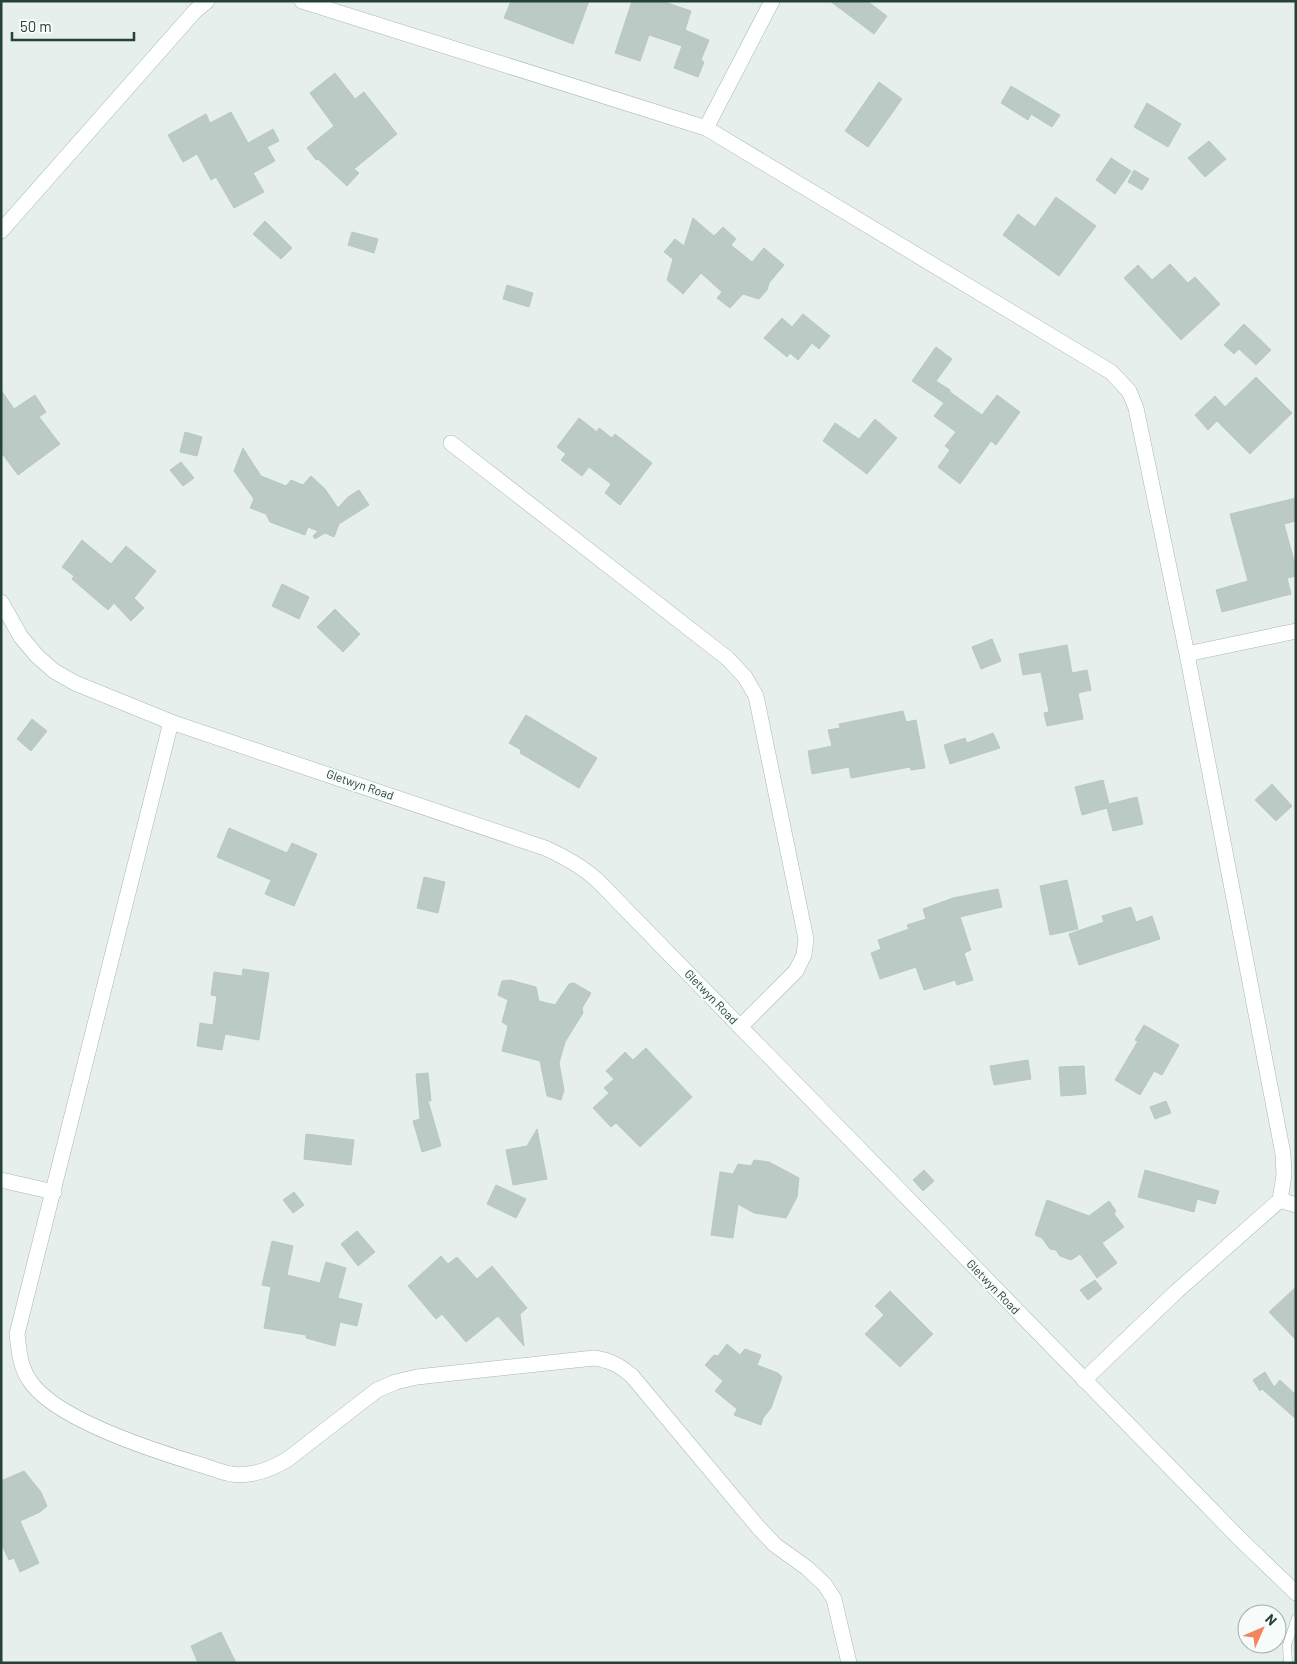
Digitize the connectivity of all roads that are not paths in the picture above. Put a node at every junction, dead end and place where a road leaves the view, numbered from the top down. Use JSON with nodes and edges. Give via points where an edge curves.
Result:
{"nodes":[{"id":1,"x":207,"y":1,"type":"edge"},
{"id":2,"x":302,"y":1,"type":"edge"},
{"id":3,"x":772,"y":1,"type":"edge"},
{"id":4,"x":706,"y":128,"type":"junction"},
{"id":5,"x":1,"y":231,"type":"edge"},
{"id":6,"x":451,"y":443,"type":"dead end"},
{"id":7,"x":1,"y":602,"type":"edge"},
{"id":8,"x":1296,"y":631,"type":"edge"},
{"id":9,"x":1188,"y":654,"type":"junction"},
{"id":10,"x":171,"y":722,"type":"junction"},
{"id":11,"x":740,"y":1027,"type":"junction"},
{"id":12,"x":1,"y":1180,"type":"edge"},
{"id":13,"x":54,"y":1192,"type":"junction"},
{"id":14,"x":1280,"y":1200,"type":"junction"},
{"id":15,"x":1296,"y":1205,"type":"edge"},
{"id":16,"x":1084,"y":1380,"type":"junction"},
{"id":17,"x":1296,"y":1593,"type":"edge"},
{"id":18,"x":1296,"y":1618,"type":"edge"},
{"id":19,"x":849,"y":1663,"type":"edge"},
{"id":20,"x":1288,"y":1663,"type":"edge"}],
"edges":[{"from":1,"to":5,"type":"street"},
{"from":2,"to":4,"type":"street"},
{"from":3,"to":4,"type":"street"},
{"from":4,"to":9,"type":"street","via":[[1111,372],[1130,391]]},
{"from":6,"to":11,"type":"street","via":[[727,658],[745,677],[756,696],[806,939],[804,955],[796,971]]},
{"from":7,"to":10,"type":"street","name":"Gletwyn Road","via":[[21,637],[54,671],[75,683]]},
{"from":8,"to":9,"type":"street"},
{"from":9,"to":14,"type":"street","via":[[1283,1154]]},
{"from":10,"to":11,"type":"street","name":"Gletwyn Road","via":[[536,845],[570,860],[598,881]]},
{"from":10,"to":13,"type":"street"},
{"from":11,"to":16,"type":"street","name":"Gletwyn Road"},
{"from":12,"to":13,"type":"street"},
{"from":13,"to":19,"type":"street","via":[[17,1334],[23,1369],[46,1399],[95,1427],[166,1454],[231,1474],[254,1474],[288,1459],[377,1390],[396,1382],[594,1358],[608,1360],[632,1376],[775,1545],[825,1585],[834,1599]]},
{"from":14,"to":15,"type":"street"},
{"from":14,"to":16,"type":"street","via":[[1176,1291]]},
{"from":16,"to":17,"type":"street","name":"Gletwyn Road"},
{"from":18,"to":20,"type":"lane","via":[[1287,1645]]}]}
